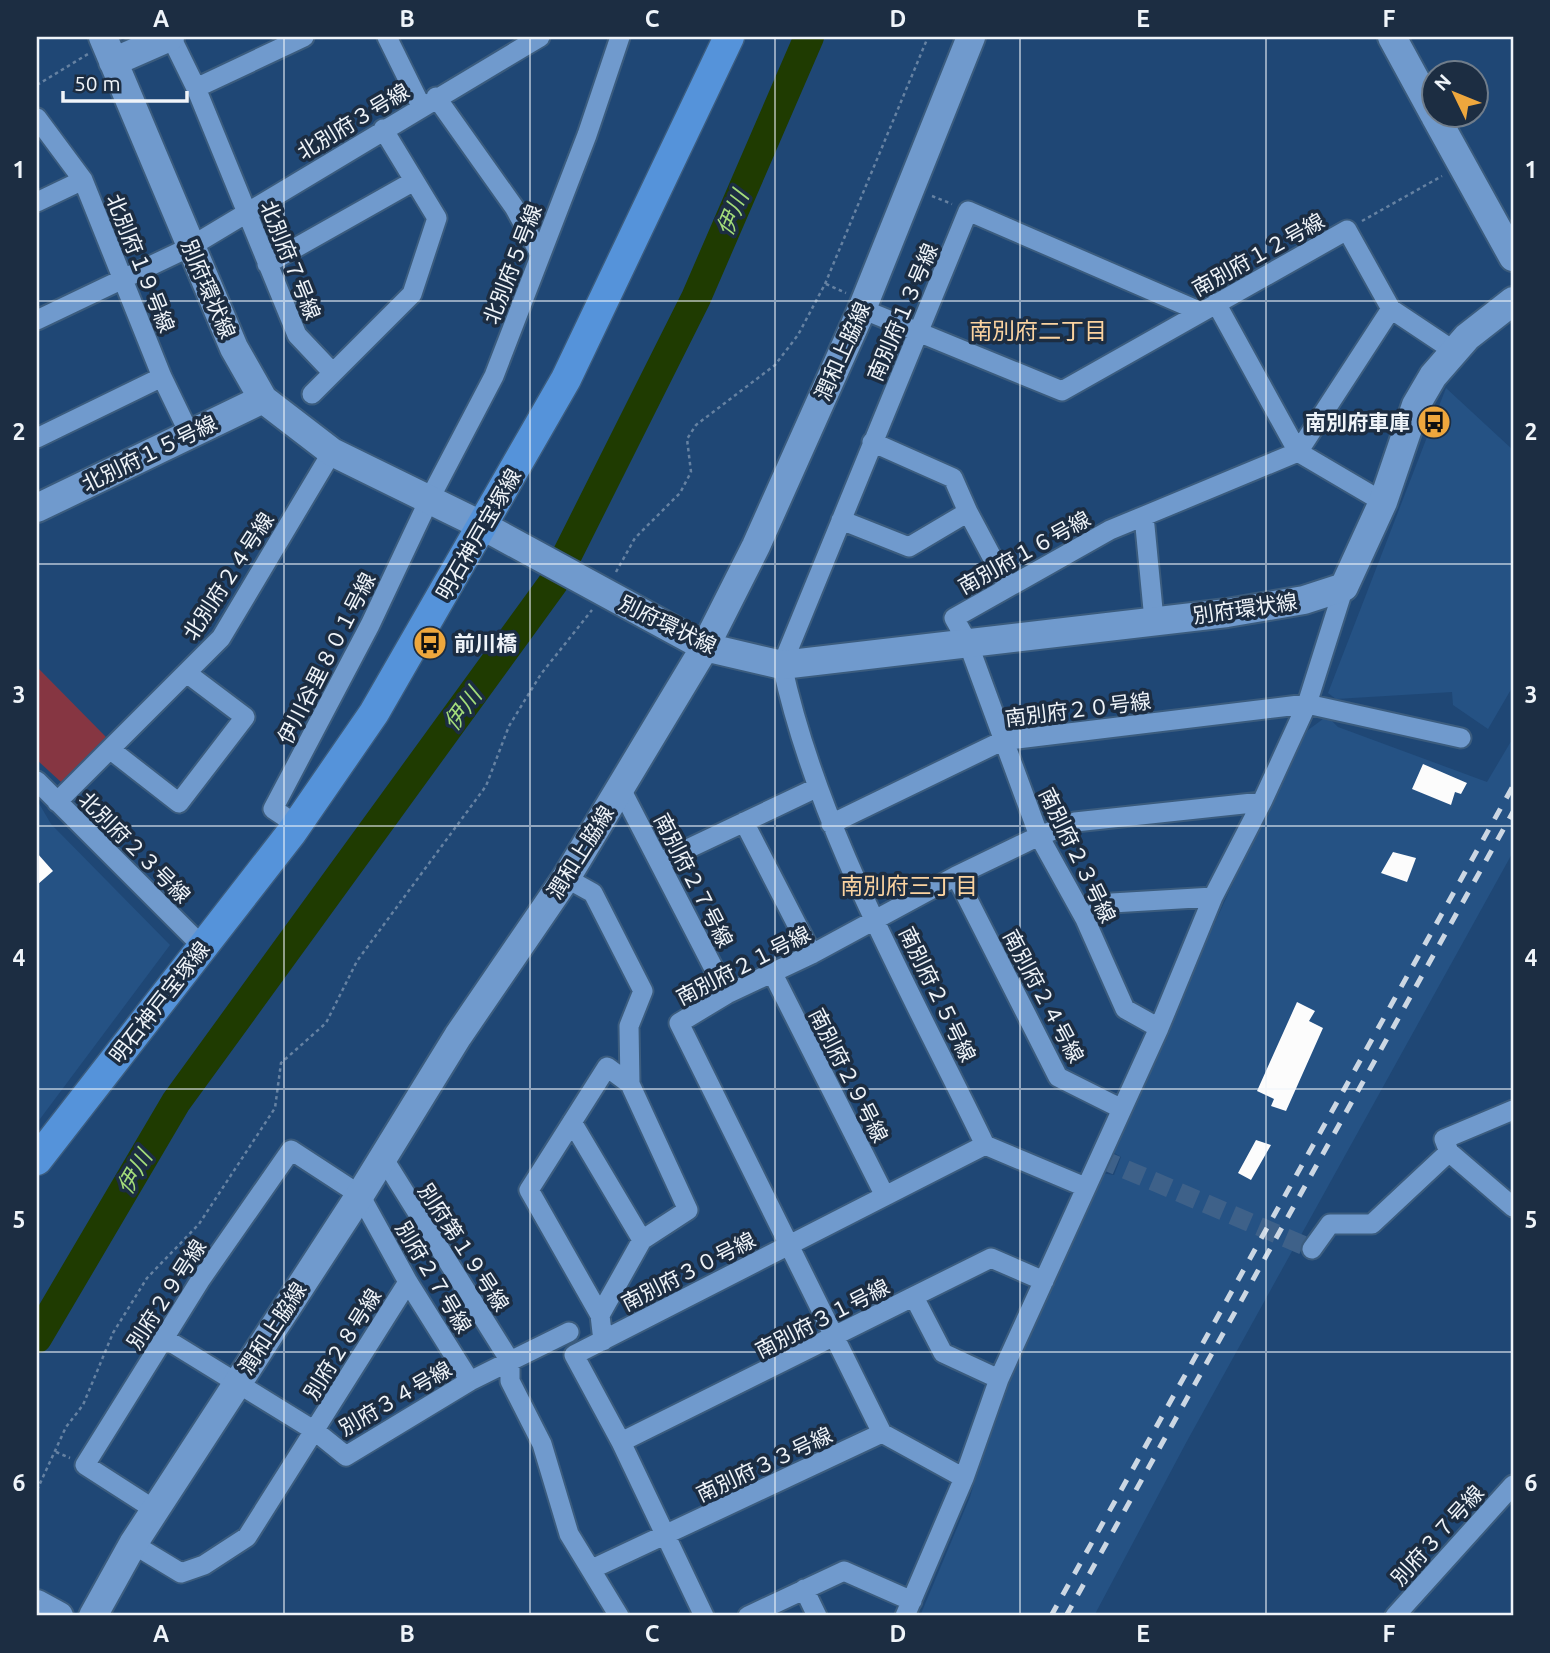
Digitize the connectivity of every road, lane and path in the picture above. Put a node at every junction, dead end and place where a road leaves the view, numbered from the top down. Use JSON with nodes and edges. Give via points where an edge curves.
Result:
{"nodes":[{"id":1,"x":171,"y":37,"type":"edge"},
{"id":2,"x":304,"y":37,"type":"edge"},
{"id":3,"x":387,"y":37,"type":"edge"},
{"id":4,"x":540,"y":37,"type":"edge"},
{"id":5,"x":620,"y":37,"type":"edge"},
{"id":6,"x":729,"y":37,"type":"edge"},
{"id":7,"x":928,"y":37,"type":"edge"},
{"id":8,"x":971,"y":37,"type":"edge"},
{"id":9,"x":1392,"y":37,"type":"edge"},
{"id":10,"x":107,"y":47,"type":"edge"},
{"id":11,"x":37,"y":85,"type":"edge"},
{"id":12,"x":196,"y":88,"type":"junction"},
{"id":13,"x":1420,"y":88,"type":"edge"},
{"id":14,"x":429,"y":102,"type":"junction"},
{"id":15,"x":37,"y":118,"type":"edge"},
{"id":16,"x":383,"y":129,"type":"junction"},
{"id":17,"x":1443,"y":130,"type":"edge"},
{"id":18,"x":1462,"y":164,"type":"junction"},
{"id":19,"x":83,"y":180,"type":"junction"},
{"id":20,"x":414,"y":181,"type":"junction"},
{"id":21,"x":910,"y":186,"type":"junction"},
{"id":22,"x":37,"y":202,"type":"edge"},
{"id":23,"x":247,"y":211,"type":"junction"},
{"id":24,"x":968,"y":211,"type":"junction"},
{"id":25,"x":1347,"y":230,"type":"junction"},
{"id":26,"x":190,"y":247,"type":"junction"},
{"id":27,"x":540,"y":252,"type":"junction"},
{"id":28,"x":1513,"y":257,"type":"edge"},
{"id":29,"x":267,"y":264,"type":"junction"},
{"id":30,"x":123,"y":277,"type":"junction"},
{"id":31,"x":1513,"y":301,"type":"edge"},
{"id":32,"x":1209,"y":307,"type":"junction"},
{"id":33,"x":862,"y":309,"type":"junction"},
{"id":34,"x":1391,"y":309,"type":"junction"},
{"id":35,"x":37,"y":320,"type":"edge"},
{"id":36,"x":918,"y":334,"type":"junction"},
{"id":37,"x":1454,"y":351,"type":"junction"},
{"id":38,"x":333,"y":373,"type":"junction"},
{"id":39,"x":162,"y":377,"type":"junction"},
{"id":40,"x":312,"y":394,"type":"dead end"},
{"id":41,"x":263,"y":399,"type":"junction"},
{"id":42,"x":189,"y":433,"type":"junction"},
{"id":43,"x":37,"y":438,"type":"edge"},
{"id":44,"x":872,"y":442,"type":"junction"},
{"id":45,"x":332,"y":452,"type":"junction"},
{"id":46,"x":1298,"y":452,"type":"junction"},
{"id":47,"x":429,"y":500,"type":"junction"},
{"id":48,"x":1383,"y":502,"type":"junction"},
{"id":49,"x":37,"y":508,"type":"edge"},
{"id":50,"x":968,"y":512,"type":"junction"},
{"id":51,"x":1144,"y":516,"type":"junction"},
{"id":52,"x":841,"y":520,"type":"junction"},
{"id":53,"x":489,"y":531,"type":"junction"},
{"id":54,"x":1008,"y":587,"type":"junction"},
{"id":55,"x":1344,"y":587,"type":"junction"},
{"id":56,"x":604,"y":593,"type":"junction"},
{"id":57,"x":1154,"y":620,"type":"junction"},
{"id":58,"x":968,"y":643,"type":"junction"},
{"id":59,"x":705,"y":647,"type":"junction"},
{"id":60,"x":782,"y":665,"type":"junction"},
{"id":61,"x":188,"y":674,"type":"junction"},
{"id":62,"x":1307,"y":704,"type":"junction"},
{"id":63,"x":1461,"y":737,"type":"dead end"},
{"id":64,"x":1002,"y":741,"type":"junction"},
{"id":65,"x":111,"y":750,"type":"junction"},
{"id":66,"x":37,"y":781,"type":"edge"},
{"id":67,"x":620,"y":787,"type":"junction"},
{"id":68,"x":816,"y":788,"type":"junction"},
{"id":69,"x":57,"y":802,"type":"junction"},
{"id":70,"x":1262,"y":802,"type":"junction"},
{"id":71,"x":744,"y":822,"type":"junction"},
{"id":72,"x":831,"y":824,"type":"junction"},
{"id":73,"x":298,"y":825,"type":"junction"},
{"id":74,"x":1039,"y":836,"type":"junction"},
{"id":75,"x":660,"y":862,"type":"junction"},
{"id":76,"x":956,"y":876,"type":"junction"},
{"id":77,"x":566,"y":878,"type":"junction"},
{"id":78,"x":1213,"y":897,"type":"junction"},
{"id":79,"x":1085,"y":919,"type":"junction"},
{"id":80,"x":876,"y":920,"type":"junction"},
{"id":81,"x":202,"y":946,"type":"junction"},
{"id":82,"x":812,"y":954,"type":"junction"},
{"id":83,"x":773,"y":974,"type":"junction"},
{"id":84,"x":727,"y":994,"type":"junction"},
{"id":85,"x":1159,"y":1028,"type":"junction"},
{"id":86,"x":630,"y":1084,"type":"junction"},
{"id":87,"x":1122,"y":1109,"type":"junction"},
{"id":88,"x":1513,"y":1110,"type":"edge"},
{"id":89,"x":572,"y":1122,"type":"junction"},
{"id":90,"x":985,"y":1144,"type":"junction"},
{"id":91,"x":1449,"y":1152,"type":"junction"},
{"id":92,"x":382,"y":1157,"type":"junction"},
{"id":93,"x":37,"y":1160,"type":"edge"},
{"id":94,"x":1086,"y":1188,"type":"junction"},
{"id":95,"x":360,"y":1195,"type":"junction"},
{"id":96,"x":885,"y":1196,"type":"junction"},
{"id":97,"x":1513,"y":1207,"type":"edge"},
{"id":98,"x":642,"y":1240,"type":"junction"},
{"id":99,"x":789,"y":1245,"type":"junction"},
{"id":100,"x":1312,"y":1249,"type":"dead end"},
{"id":101,"x":1044,"y":1281,"type":"junction"},
{"id":102,"x":408,"y":1282,"type":"junction"},
{"id":103,"x":914,"y":1297,"type":"junction"},
{"id":104,"x":600,"y":1315,"type":"junction"},
{"id":105,"x":569,"y":1332,"type":"dead end"},
{"id":106,"x":164,"y":1338,"type":"junction"},
{"id":107,"x":835,"y":1338,"type":"junction"},
{"id":108,"x":603,"y":1341,"type":"junction"},
{"id":109,"x":510,"y":1361,"type":"junction"},
{"id":110,"x":999,"y":1379,"type":"junction"},
{"id":111,"x":470,"y":1381,"type":"junction"},
{"id":112,"x":237,"y":1382,"type":"junction"},
{"id":113,"x":315,"y":1431,"type":"junction"},
{"id":114,"x":882,"y":1433,"type":"junction"},
{"id":115,"x":621,"y":1442,"type":"junction"},
{"id":116,"x":964,"y":1478,"type":"junction"},
{"id":117,"x":1513,"y":1485,"type":"edge"},
{"id":118,"x":37,"y":1490,"type":"edge"},
{"id":119,"x":155,"y":1510,"type":"junction"},
{"id":120,"x":665,"y":1536,"type":"junction"},
{"id":121,"x":132,"y":1544,"type":"junction"},
{"id":122,"x":592,"y":1569,"type":"junction"},
{"id":123,"x":803,"y":1589,"type":"junction"},
{"id":124,"x":37,"y":1604,"type":"edge"},
{"id":125,"x":908,"y":1609,"type":"edge"},
{"id":126,"x":59,"y":1616,"type":"edge"},
{"id":127,"x":93,"y":1616,"type":"edge"},
{"id":128,"x":619,"y":1616,"type":"edge"},
{"id":129,"x":704,"y":1616,"type":"edge"},
{"id":130,"x":748,"y":1616,"type":"edge"},
{"id":131,"x":817,"y":1616,"type":"edge"},
{"id":132,"x":1395,"y":1616,"type":"edge"}],
"edges":[{"from":1,"to":10,"type":"street"},
{"from":1,"to":12,"type":"street","name":"北別府７号線"},
{"from":2,"to":12,"type":"street"},
{"from":3,"to":14,"type":"street"},
{"from":4,"to":14,"type":"street","name":"北別府３号線"},
{"from":5,"to":27,"type":"street","name":"北別府５号線"},
{"from":6,"to":53,"type":"main road","name":"明石神戸宝塚線"},
{"from":7,"to":56,"type":"path","via":[[825,284],[798,335],[775,365],[695,425],[687,439],[691,472],[680,493],[635,538]]},
{"from":8,"to":21,"type":"street","name":"潤和上脇線"},
{"from":9,"to":13,"type":"street"},
{"from":10,"to":11,"type":"path"},
{"from":10,"to":26,"type":"street","name":"別府環状線"},
{"from":12,"to":23,"type":"street","name":"北別府７号線"},
{"from":14,"to":16,"type":"street","name":"北別府３号線"},
{"from":14,"to":27,"type":"street","via":[[514,208]]},
{"from":15,"to":19,"type":"street","name":"北別府１９号線"},
{"from":16,"to":20,"type":"street"},
{"from":16,"to":23,"type":"street","name":"北別府３号線"},
{"from":17,"to":18,"type":"street"},
{"from":18,"to":25,"type":"path"},
{"from":18,"to":28,"type":"street"},
{"from":19,"to":22,"type":"street"},
{"from":19,"to":30,"type":"street","name":"北別府１９号線"},
{"from":20,"to":29,"type":"street"},
{"from":20,"to":38,"type":"street","via":[[437,218],[412,294]]},
{"from":21,"to":24,"type":"path"},
{"from":21,"to":33,"type":"street","name":"潤和上脇線"},
{"from":23,"to":26,"type":"street","name":"北別府３号線"},
{"from":23,"to":29,"type":"street","name":"北別府７号線"},
{"from":24,"to":32,"type":"street"},
{"from":24,"to":36,"type":"street","name":"南別府１３号線"},
{"from":25,"to":32,"type":"street","name":"南別府１２号線"},
{"from":25,"to":34,"type":"street","name":"南別府１２号線"},
{"from":26,"to":30,"type":"street","name":"北別府３号線"},
{"from":26,"to":41,"type":"street","name":"別府環状線","via":[[234,348]]},
{"from":27,"to":47,"type":"street","name":"北別府５号線","via":[[495,376]]},
{"from":29,"to":38,"type":"street","name":"北別府７号線","via":[[297,335]]},
{"from":30,"to":35,"type":"street","name":"北別府３号線"},
{"from":30,"to":39,"type":"street","name":"北別府１９号線"},
{"from":31,"to":37,"type":"street"},
{"from":32,"to":36,"type":"street","name":"南別府１２号線","via":[[1062,391]]},
{"from":32,"to":46,"type":"street"},
{"from":33,"to":36,"type":"street","name":"南別府１２号線"},
{"from":33,"to":59,"type":"street","name":"潤和上脇線"},
{"from":34,"to":37,"type":"street"},
{"from":34,"to":46,"type":"street"},
{"from":36,"to":44,"type":"street","name":"南別府１３号線"},
{"from":37,"to":48,"type":"street","via":[[1416,405]]},
{"from":38,"to":40,"type":"street"},
{"from":39,"to":42,"type":"street","name":"北別府１９号線"},
{"from":39,"to":43,"type":"street"},
{"from":41,"to":42,"type":"street","name":"北別府１５号線"},
{"from":41,"to":45,"type":"street","name":"別府環状線"},
{"from":42,"to":49,"type":"street","name":"北別府１５号線"},
{"from":44,"to":50,"type":"street","via":[[953,478]]},
{"from":44,"to":52,"type":"street","name":"南別府１３号線"},
{"from":45,"to":47,"type":"street","name":"別府環状線"},
{"from":45,"to":61,"type":"street","name":"北別府２４号線","via":[[221,638]]},
{"from":46,"to":48,"type":"street"},
{"from":46,"to":51,"type":"street"},
{"from":47,"to":53,"type":"street","name":"別府環状線"},
{"from":47,"to":73,"type":"street","name":"伊川谷里８０１号線","via":[[370,625],[273,809]]},
{"from":48,"to":55,"type":"street"},
{"from":50,"to":52,"type":"street","via":[[909,547]]},
{"from":50,"to":54,"type":"street"},
{"from":51,"to":54,"type":"street","name":"南別府１６号線"},
{"from":51,"to":57,"type":"street"},
{"from":52,"to":60,"type":"street","name":"南別府１３号線"},
{"from":53,"to":56,"type":"street","name":"別府環状線"},
{"from":53,"to":73,"type":"main road","name":"明石神戸宝塚線"},
{"from":54,"to":58,"type":"street","name":"南別府１６号線","via":[[954,618]]},
{"from":55,"to":57,"type":"street","name":"別府環状線","via":[[1304,600]]},
{"from":55,"to":62,"type":"street"},
{"from":56,"to":59,"type":"street","name":"別府環状線"},
{"from":56,"to":118,"type":"path","via":[[541,674],[509,726],[486,786],[357,961],[326,1023],[281,1063],[275,1108],[199,1224],[147,1278],[113,1333],[83,1405],[66,1427]]},
{"from":57,"to":58,"type":"street","name":"別府環状線"},
{"from":58,"to":60,"type":"street","name":"別府環状線"},
{"from":58,"to":64,"type":"street","name":"南別府２３号線"},
{"from":59,"to":60,"type":"street","name":"別府環状線"},
{"from":59,"to":67,"type":"street","name":"潤和上脇線"},
{"from":60,"to":68,"type":"street","name":"南別府２５号線"},
{"from":61,"to":65,"type":"street","name":"北別府２４号線"},
{"from":61,"to":65,"type":"street","via":[[245,717],[179,803]]},
{"from":62,"to":63,"type":"street","name":"南別府２０号線"},
{"from":62,"to":64,"type":"street","name":"南別府２０号線"},
{"from":62,"to":70,"type":"street"},
{"from":64,"to":72,"type":"street","name":"南別府２０号線"},
{"from":64,"to":74,"type":"street","name":"南別府２３号線"},
{"from":65,"to":69,"type":"street","name":"北別府２４号線"},
{"from":66,"to":69,"type":"street","name":"北別府２３号線"},
{"from":67,"to":75,"type":"street","name":"南別府２７号線"},
{"from":67,"to":77,"type":"street","name":"潤和上脇線"},
{"from":68,"to":71,"type":"street"},
{"from":68,"to":72,"type":"street","name":"南別府２５号線"},
{"from":69,"to":81,"type":"street","name":"北別府２３号線"},
{"from":70,"to":74,"type":"street","name":"南別府２１号線","via":[[1075,822]]},
{"from":70,"to":78,"type":"street"},
{"from":71,"to":75,"type":"street"},
{"from":71,"to":82,"type":"street"},
{"from":72,"to":80,"type":"street","name":"南別府２５号線"},
{"from":73,"to":81,"type":"main road","name":"明石神戸宝塚線"},
{"from":74,"to":76,"type":"street","name":"南別府２１号線"},
{"from":74,"to":79,"type":"street","name":"南別府２３号線"},
{"from":75,"to":84,"type":"street","name":"南別府２７号線"},
{"from":76,"to":80,"type":"street","name":"南別府２１号線"},
{"from":76,"to":87,"type":"street","name":"南別府２４号線","via":[[1058,1077]]},
{"from":77,"to":86,"type":"street","via":[[593,893],[643,990],[629,1026]]},
{"from":77,"to":92,"type":"street","name":"潤和上脇線","via":[[458,1035]]},
{"from":78,"to":79,"type":"street","via":[[1112,903]]},
{"from":78,"to":85,"type":"street"},
{"from":79,"to":85,"type":"street","name":"南別府２３号線","via":[[1125,1009]]},
{"from":80,"to":82,"type":"street","name":"南別府２１号線"},
{"from":80,"to":90,"type":"street","name":"南別府２５号線"},
{"from":81,"to":93,"type":"main road","name":"明石神戸宝塚線"},
{"from":82,"to":83,"type":"street","name":"南別府２１号線"},
{"from":83,"to":84,"type":"street","name":"南別府２１号線"},
{"from":83,"to":96,"type":"street","name":"南別府２９号線"},
{"from":84,"to":99,"type":"street","name":"南別府２１号線","via":[[678,1023]]},
{"from":85,"to":87,"type":"street"},
{"from":86,"to":89,"type":"street","via":[[607,1067]]},
{"from":86,"to":98,"type":"street","via":[[688,1210]]},
{"from":87,"to":94,"type":"street"},
{"from":88,"to":91,"type":"street","via":[[1444,1139]]},
{"from":89,"to":98,"type":"street"},
{"from":89,"to":104,"type":"street","via":[[530,1190]]},
{"from":90,"to":94,"type":"street"},
{"from":90,"to":96,"type":"street","name":"南別府３０号線"},
{"from":91,"to":97,"type":"street"},
{"from":91,"to":100,"type":"street","via":[[1372,1224],[1330,1224]]},
{"from":92,"to":95,"type":"street","name":"潤和上脇線"},
{"from":92,"to":109,"type":"street","name":"別府第１９号線"},
{"from":94,"to":101,"type":"street"},
{"from":95,"to":102,"type":"street","name":"別府２７号線"},
{"from":95,"to":106,"type":"street","name":"別府２９号線","via":[[291,1150]]},
{"from":95,"to":112,"type":"street","name":"潤和上脇線"},
{"from":96,"to":99,"type":"street","name":"南別府３０号線"},
{"from":98,"to":104,"type":"street"},
{"from":99,"to":107,"type":"street","name":"南別府２１号線"},
{"from":99,"to":108,"type":"street","name":"南別府３０号線"},
{"from":101,"to":103,"type":"street","name":"南別府３１号線","via":[[991,1258]]},
{"from":101,"to":110,"type":"street"},
{"from":102,"to":111,"type":"street","name":"別府２７号線"},
{"from":102,"to":113,"type":"street","name":"別府２８号線"},
{"from":103,"to":107,"type":"street","name":"南別府３１号線"},
{"from":103,"to":110,"type":"street","via":[[943,1353]]},
{"from":104,"to":108,"type":"street"},
{"from":105,"to":109,"type":"street","name":"別府３４号線"},
{"from":106,"to":112,"type":"street","name":"別府３４号線"},
{"from":106,"to":119,"type":"street","name":"別府２９号線","via":[[85,1465]]},
{"from":107,"to":114,"type":"street","name":"南別府２１号線"},
{"from":107,"to":115,"type":"street","name":"南別府３１号線"},
{"from":108,"to":115,"type":"street","name":"南別府３０号線","via":[[575,1355]]},
{"from":109,"to":111,"type":"street","name":"別府３４号線"},
{"from":109,"to":122,"type":"street","via":[[510,1381],[542,1444],[569,1534]]},
{"from":110,"to":116,"type":"street"},
{"from":111,"to":113,"type":"street","name":"別府３４号線","via":[[346,1456]]},
{"from":112,"to":113,"type":"street","name":"別府３４号線"},
{"from":112,"to":119,"type":"street","name":"潤和上脇線"},
{"from":113,"to":121,"type":"street","name":"別府２８号線","via":[[247,1537],[204,1565],[181,1573]]},
{"from":114,"to":116,"type":"street"},
{"from":114,"to":120,"type":"street","name":"南別府３３号線"},
{"from":115,"to":120,"type":"street","name":"南別府３０号線"},
{"from":116,"to":125,"type":"street"},
{"from":117,"to":132,"type":"street","name":"別府３７号線"},
{"from":119,"to":121,"type":"street","name":"潤和上脇線"},
{"from":120,"to":122,"type":"street","name":"南別府３３号線"},
{"from":120,"to":129,"type":"street","name":"南別府３０号線"},
{"from":121,"to":127,"type":"street","name":"潤和上脇線"},
{"from":122,"to":128,"type":"street"},
{"from":123,"to":125,"type":"street","via":[[844,1571]]},
{"from":123,"to":130,"type":"street"},
{"from":123,"to":131,"type":"street"},
{"from":124,"to":126,"type":"street"}]}
